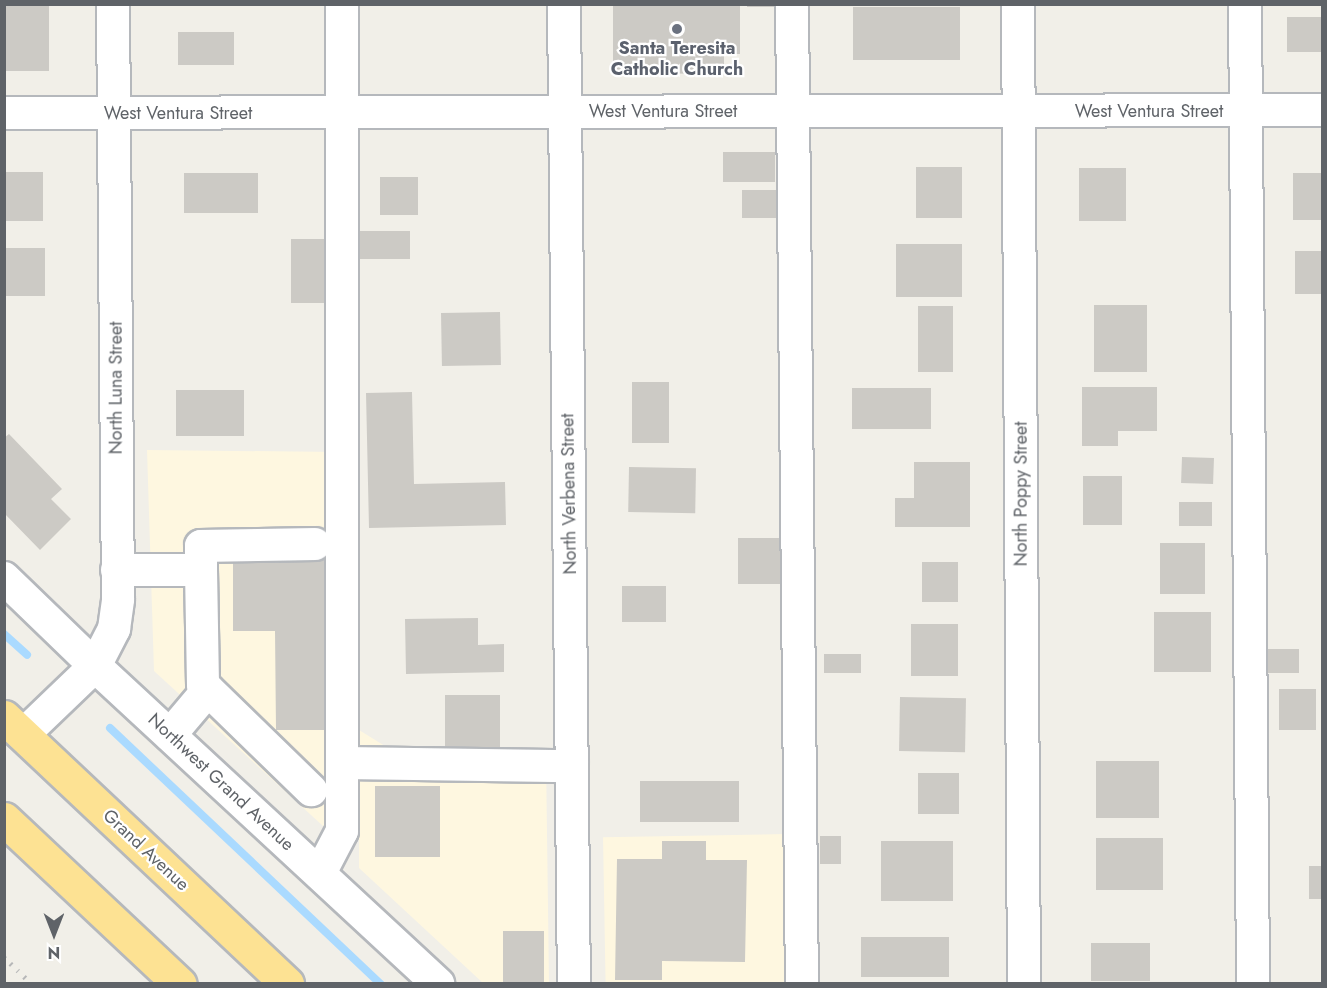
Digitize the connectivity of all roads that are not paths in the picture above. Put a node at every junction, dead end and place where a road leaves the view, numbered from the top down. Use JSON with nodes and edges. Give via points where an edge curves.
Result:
{"nodes":[{"id":1,"x":113,"y":4,"type":"edge"},
{"id":2,"x":342,"y":4,"type":"edge"},
{"id":3,"x":564,"y":4,"type":"edge"},
{"id":4,"x":792,"y":4,"type":"edge"},
{"id":5,"x":1018,"y":4,"type":"edge"},
{"id":6,"x":1245,"y":4,"type":"edge"},
{"id":7,"x":1245,"y":110,"type":"junction"},
{"id":8,"x":1323,"y":110,"type":"edge"},
{"id":9,"x":343,"y":111,"type":"junction"},
{"id":10,"x":565,"y":111,"type":"junction"},
{"id":11,"x":793,"y":111,"type":"junction"},
{"id":12,"x":1019,"y":111,"type":"junction"},
{"id":13,"x":4,"y":113,"type":"edge"},
{"id":14,"x":114,"y":114,"type":"junction"},
{"id":15,"x":315,"y":544,"type":"dead end"},
{"id":16,"x":117,"y":570,"type":"junction"},
{"id":17,"x":201,"y":570,"type":"junction"},
{"id":18,"x":4,"y":578,"type":"edge"},
{"id":19,"x":95,"y":666,"type":"junction"},
{"id":20,"x":208,"y":690,"type":"junction"},
{"id":21,"x":14,"y":726,"type":"edge"},
{"id":22,"x":170,"y":735,"type":"junction"},
{"id":23,"x":343,"y":763,"type":"junction"},
{"id":24,"x":572,"y":766,"type":"junction"},
{"id":25,"x":311,"y":790,"type":"dead end"},
{"id":26,"x":4,"y":819,"type":"edge"},
{"id":27,"x":320,"y":873,"type":"junction"},
{"id":28,"x":180,"y":984,"type":"edge"},
{"id":29,"x":287,"y":984,"type":"edge"},
{"id":30,"x":438,"y":984,"type":"edge"},
{"id":31,"x":574,"y":984,"type":"edge"},
{"id":32,"x":802,"y":984,"type":"edge"},
{"id":33,"x":1024,"y":984,"type":"edge"},
{"id":34,"x":1253,"y":984,"type":"edge"}],
"edges":[{"from":1,"to":14,"type":"street","name":"North Luna Street"},
{"from":2,"to":9,"type":"street"},
{"from":3,"to":10,"type":"street","name":"North Verbena Street"},
{"from":4,"to":11,"type":"street"},
{"from":5,"to":12,"type":"street","name":"North Poppy Street"},
{"from":6,"to":7,"type":"street"},
{"from":7,"to":8,"type":"street","name":"West Ventura Street"},
{"from":7,"to":12,"type":"street","name":"West Ventura Street"},
{"from":7,"to":34,"type":"street"},
{"from":9,"to":10,"type":"street","name":"West Ventura Street"},
{"from":9,"to":14,"type":"street","name":"West Ventura Street"},
{"from":9,"to":23,"type":"street"},
{"from":10,"to":11,"type":"street","name":"West Ventura Street"},
{"from":10,"to":24,"type":"street","name":"North Verbena Street"},
{"from":11,"to":12,"type":"street","name":"West Ventura Street"},
{"from":11,"to":32,"type":"street"},
{"from":12,"to":33,"type":"street","name":"North Poppy Street"},
{"from":13,"to":14,"type":"street","name":"West Ventura Street"},
{"from":14,"to":16,"type":"street","name":"North Luna Street"},
{"from":15,"to":17,"type":"street","via":[[201,546]]},
{"from":16,"to":17,"type":"street"},
{"from":16,"to":19,"type":"street","name":"North Luna Street","via":[[114,629]]},
{"from":17,"to":20,"type":"street","via":[[203,685]]},
{"from":18,"to":19,"type":"street","name":"Northwest Grand Avenue"},
{"from":19,"to":21,"type":"street","name":"North Luna Street"},
{"from":19,"to":22,"type":"street","name":"Northwest Grand Avenue"},
{"from":20,"to":22,"type":"street"},
{"from":20,"to":25,"type":"street"},
{"from":21,"to":29,"type":"highway","name":"Grand Avenue"},
{"from":22,"to":27,"type":"street","name":"Northwest Grand Avenue"},
{"from":23,"to":24,"type":"street"},
{"from":23,"to":27,"type":"street","via":[[342,831]]},
{"from":24,"to":31,"type":"street","name":"North Verbena Street"},
{"from":26,"to":28,"type":"highway"},
{"from":27,"to":30,"type":"street","name":"Northwest Grand Avenue"}]}
